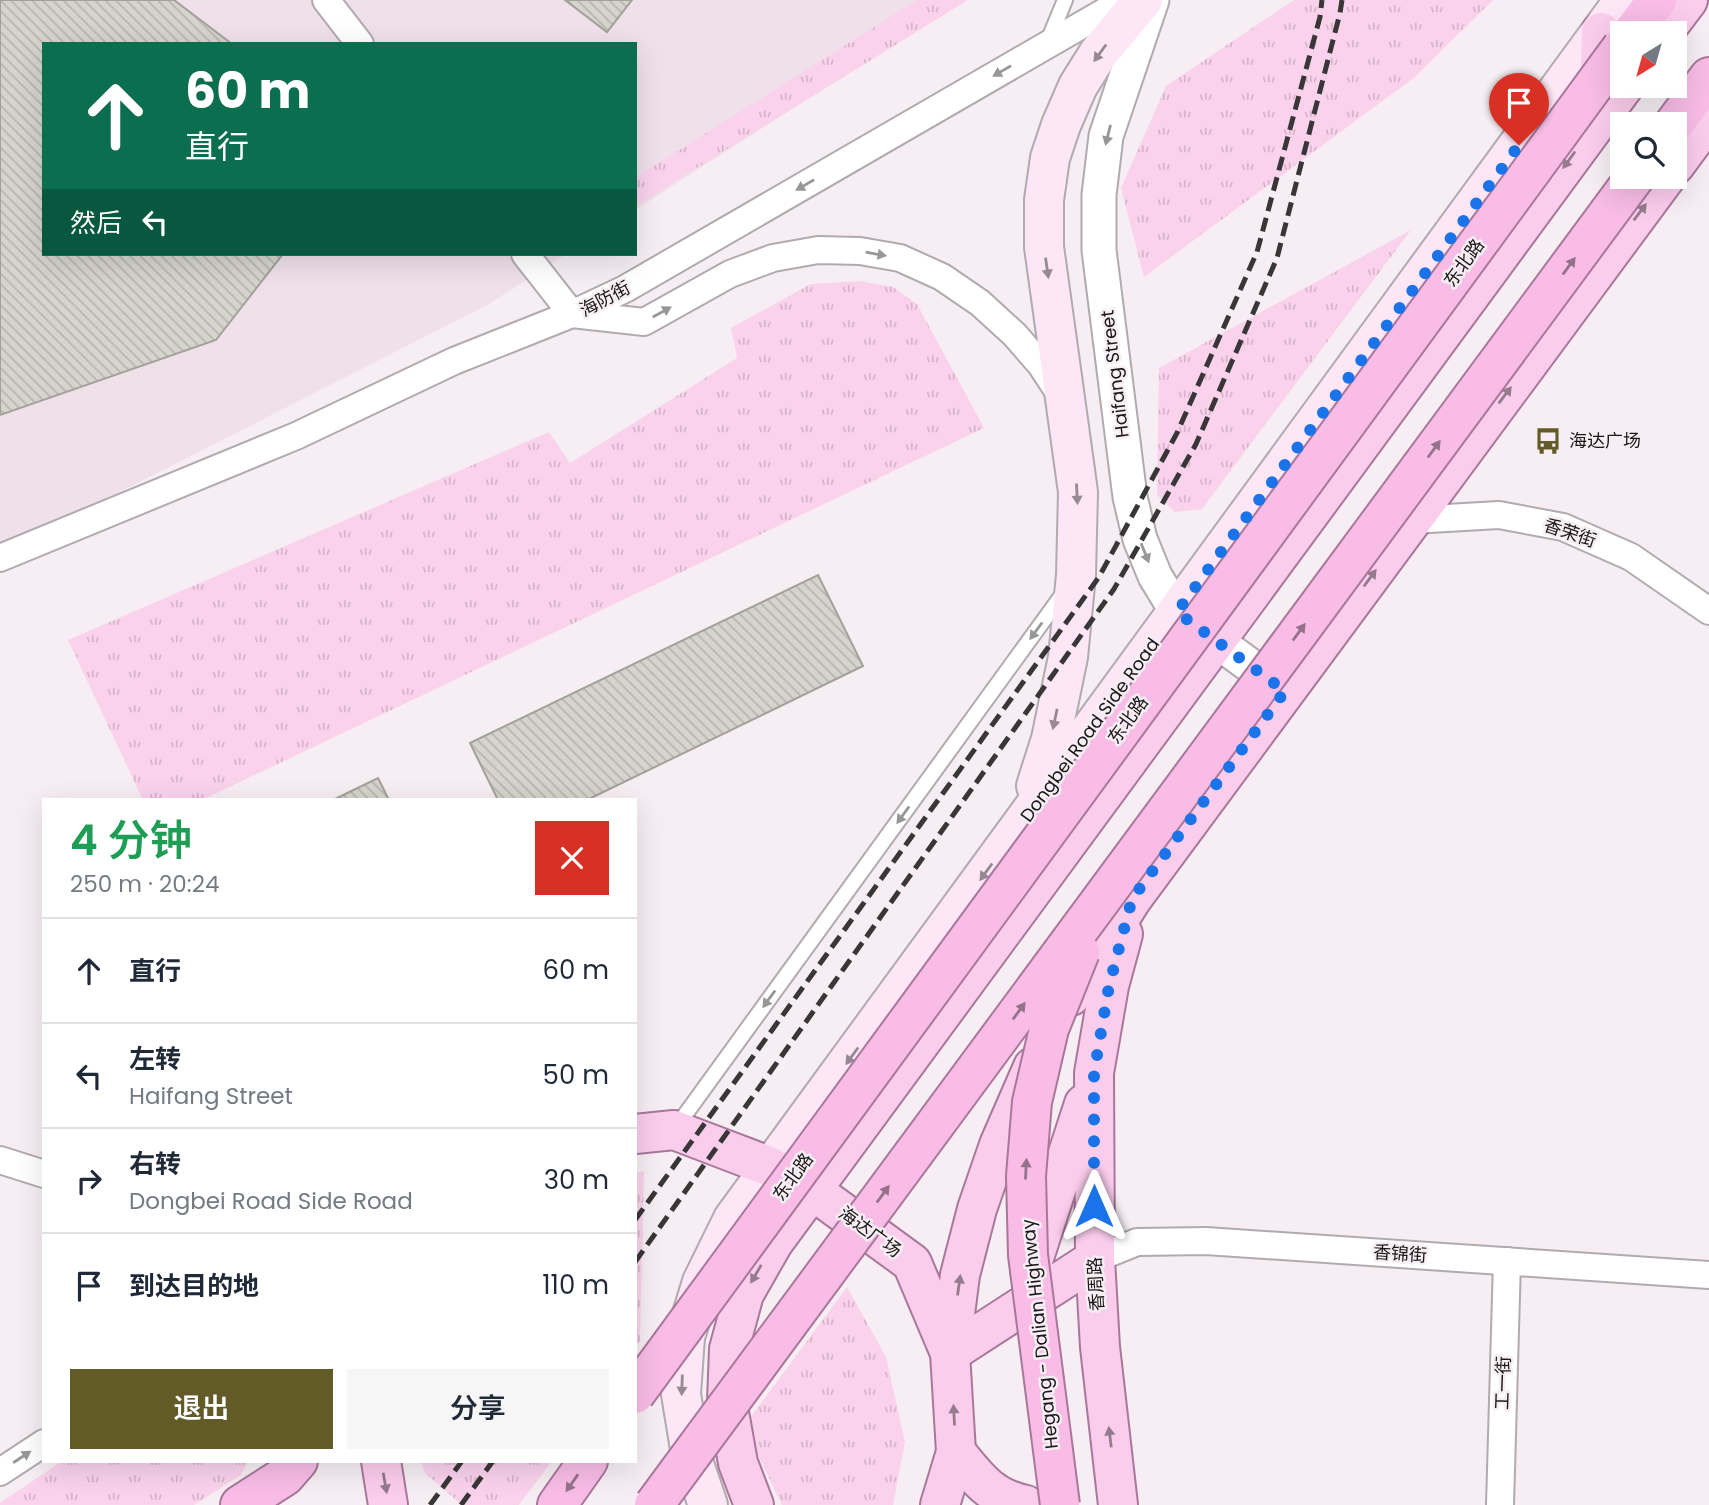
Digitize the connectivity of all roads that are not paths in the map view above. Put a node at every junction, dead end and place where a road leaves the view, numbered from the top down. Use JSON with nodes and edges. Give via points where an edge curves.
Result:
{"nodes":[{"id":1,"x":326,"y":0,"type":"edge"},
{"id":2,"x":1065,"y":0,"type":"edge"},
{"id":3,"x":1125,"y":0,"type":"edge"},
{"id":4,"x":1143,"y":0,"type":"edge"},
{"id":5,"x":1152,"y":0,"type":"edge"},
{"id":6,"x":1624,"y":0,"type":"edge"},
{"id":7,"x":1657,"y":0,"type":"edge"},
{"id":8,"x":1688,"y":0,"type":"edge"},
{"id":9,"x":1621,"y":21,"type":"edge"},
{"id":10,"x":1635,"y":21,"type":"edge"},
{"id":11,"x":1672,"y":21,"type":"edge"},
{"id":12,"x":358,"y":42,"type":"edge"},
{"id":13,"x":1046,"y":46,"type":"junction"},
{"id":14,"x":1610,"y":49,"type":"edge"},
{"id":15,"x":1610,"y":49,"type":"edge"},
{"id":16,"x":1610,"y":73,"type":"edge"},
{"id":17,"x":1709,"y":77,"type":"edge"},
{"id":18,"x":1615,"y":98,"type":"edge"},
{"id":19,"x":1683,"y":112,"type":"edge"},
{"id":20,"x":1709,"y":119,"type":"edge"},
{"id":21,"x":1598,"y":121,"type":"junction"},
{"id":22,"x":1687,"y":149,"type":"edge"},
{"id":23,"x":1626,"y":189,"type":"edge"},
{"id":24,"x":1657,"y":189,"type":"edge"},
{"id":25,"x":527,"y":256,"type":"edge"},
{"id":26,"x":572,"y":314,"type":"junction"},
{"id":27,"x":1066,"y":404,"type":"junction"},
{"id":28,"x":1412,"y":520,"type":"junction"},
{"id":29,"x":0,"y":558,"type":"edge"},
{"id":30,"x":1076,"y":575,"type":"junction"},
{"id":31,"x":1709,"y":611,"type":"edge"},
{"id":32,"x":1177,"y":612,"type":"junction"},
{"id":33,"x":1216,"y":641,"type":"junction"},
{"id":34,"x":1285,"y":691,"type":"junction"},
{"id":35,"x":1027,"y":817,"type":"junction"},
{"id":36,"x":1122,"y":891,"type":"junction"},
{"id":37,"x":1094,"y":1073,"type":"junction"},
{"id":38,"x":674,"y":1130,"type":"junction"},
{"id":39,"x":637,"y":1134,"type":"edge"},
{"id":40,"x":0,"y":1160,"type":"edge"},
{"id":41,"x":771,"y":1167,"type":"junction"},
{"id":42,"x":42,"y":1173,"type":"edge"},
{"id":43,"x":812,"y":1190,"type":"junction"},
{"id":44,"x":1095,"y":1259,"type":"junction"},
{"id":45,"x":1507,"y":1261,"type":"junction"},
{"id":46,"x":1709,"y":1275,"type":"edge"},
{"id":47,"x":1018,"y":1309,"type":"junction"},
{"id":48,"x":950,"y":1353,"type":"junction"},
{"id":49,"x":637,"y":1392,"type":"edge"},
{"id":50,"x":42,"y":1444,"type":"edge"},
{"id":51,"x":956,"y":1451,"type":"junction"},
{"id":52,"x":381,"y":1463,"type":"edge"},
{"id":53,"x":587,"y":1463,"type":"edge"},
{"id":54,"x":291,"y":1466,"type":"edge"},
{"id":55,"x":0,"y":1472,"type":"edge"},
{"id":56,"x":240,"y":1505,"type":"edge"},
{"id":57,"x":388,"y":1505,"type":"edge"},
{"id":58,"x":557,"y":1505,"type":"edge"},
{"id":59,"x":654,"y":1505,"type":"edge"},
{"id":60,"x":708,"y":1505,"type":"edge"},
{"id":61,"x":754,"y":1505,"type":"edge"},
{"id":62,"x":940,"y":1505,"type":"edge"},
{"id":63,"x":1026,"y":1505,"type":"edge"},
{"id":64,"x":1059,"y":1505,"type":"edge"},
{"id":65,"x":1074,"y":1505,"type":"edge"},
{"id":66,"x":1118,"y":1505,"type":"edge"},
{"id":67,"x":1500,"y":1505,"type":"edge"}],
"edges":[{"from":1,"to":12,"type":"street"},
{"from":2,"to":13,"type":"lane"},
{"from":3,"to":13,"type":"street","name":"海防街"},
{"from":4,"to":27,"type":"main road","one_way":true,"via":[[1078,86],[1050,158],[1044,247]]},
{"from":5,"to":32,"type":"street","name":"Haifang Street","one_way":true,"via":[[1106,136],[1099,250],[1130,497],[1155,576]]},
{"from":6,"to":9,"type":"main road","name":"Dongbei Road Side Road"},
{"from":7,"to":10,"type":"highway","name":"东北路"},
{"from":8,"to":11,"type":"main road"},
{"from":13,"to":26,"type":"street","name":"海防街","one_way":true,"via":[[625,289]]},
{"from":14,"to":32,"type":"main road","name":"Dongbei Road Side Road"},
{"from":15,"to":49,"type":"highway","name":"东北路","bridge":true},
{"from":16,"to":21,"type":"main road"},
{"from":17,"to":19,"type":"highway"},
{"from":18,"to":21,"type":"main road","name":"东北路"},
{"from":20,"to":22,"type":"main road"},
{"from":21,"to":33,"type":"main road","name":"东北路","one_way":true},
{"from":36,"to":23,"type":"highway","one_way":true,"bridge":true},
{"from":28,"to":24,"type":"main road","one_way":true},
{"from":25,"to":26,"type":"street"},
{"from":26,"to":27,"type":"street","name":"海防街","one_way":true,"via":[[644,322],[730,274],[773,258],[818,250],[900,258],[980,303],[1041,365]]},
{"from":26,"to":29,"type":"street","via":[[454,361],[296,436]]},
{"from":27,"to":30,"type":"main road","one_way":true,"via":[[1077,492]]},
{"from":28,"to":31,"type":"street","name":"香荣街","via":[[1500,515],[1563,527],[1631,557]]},
{"from":34,"to":28,"type":"main road","one_way":true},
{"from":30,"to":35,"type":"main road","one_way":true,"via":[[1068,657],[1051,739]]},
{"from":30,"to":38,"type":"lane","one_way":true},
{"from":32,"to":33,"type":"street","name":"Haifang Street"},
{"from":32,"to":35,"type":"main road","name":"Dongbei Road Side Road"},
{"from":33,"to":34,"type":"street","name":"Haifang Street"},
{"from":33,"to":43,"type":"main road","name":"东北路"},
{"from":34,"to":36,"type":"main road"},
{"from":35,"to":41,"type":"main road","name":"Dongbei Road Side Road","one_way":true},
{"from":36,"to":37,"type":"main road","name":"香周路"},
{"from":48,"to":36,"type":"main road","one_way":true,"via":[[960,1275],[999,1144]]},
{"from":59,"to":36,"type":"highway","one_way":true,"bridge":true},
{"from":64,"to":36,"type":"highway","name":"Hegang - Dalian Highway","one_way":true,"bridge":true,"via":[[1028,1255],[1026,1176],[1032,1102],[1049,1029],[1073,967]]},
{"from":37,"to":44,"type":"main road","name":"香周路"},
{"from":37,"to":47,"type":"main road"},
{"from":38,"to":39,"type":"main road","name":"海达广场"},
{"from":38,"to":41,"type":"main road","name":"海达广场"},
{"from":40,"to":42,"type":"street"},
{"from":41,"to":43,"type":"main road","name":"海达广场"},
{"from":41,"to":60,"type":"main road","name":"Dongbei Road Side Road","one_way":true,"via":[[733,1219],[702,1282],[685,1337],[681,1394],[691,1455]]},
{"from":43,"to":48,"type":"main road","name":"海达广场","via":[[912,1263]]},
{"from":43,"to":61,"type":"main road","name":"东北路","one_way":true,"via":[[773,1243],[744,1294],[729,1349],[727,1402],[738,1463]]},
{"from":44,"to":45,"type":"street","name":"香锦街","via":[[1137,1242],[1206,1241]]},
{"from":44,"to":47,"type":"main road"},
{"from":66,"to":44,"type":"main road","name":"香周路","one_way":true},
{"from":45,"to":46,"type":"street","name":"香锦街"},
{"from":45,"to":67,"type":"street","name":"工一街"},
{"from":47,"to":48,"type":"main road"},
{"from":51,"to":48,"type":"main road","name":"海达广场","one_way":true},
{"from":55,"to":50,"type":"street","one_way":true},
{"from":51,"to":62,"type":"main road","name":"海达广场"},
{"from":51,"to":63,"type":"main road","via":[[980,1482],[1010,1502]]},
{"from":52,"to":57,"type":"main road","one_way":true},
{"from":53,"to":58,"type":"highway","one_way":true},
{"from":54,"to":56,"type":"highway"},
{"from":64,"to":65,"type":"highway"}]}
